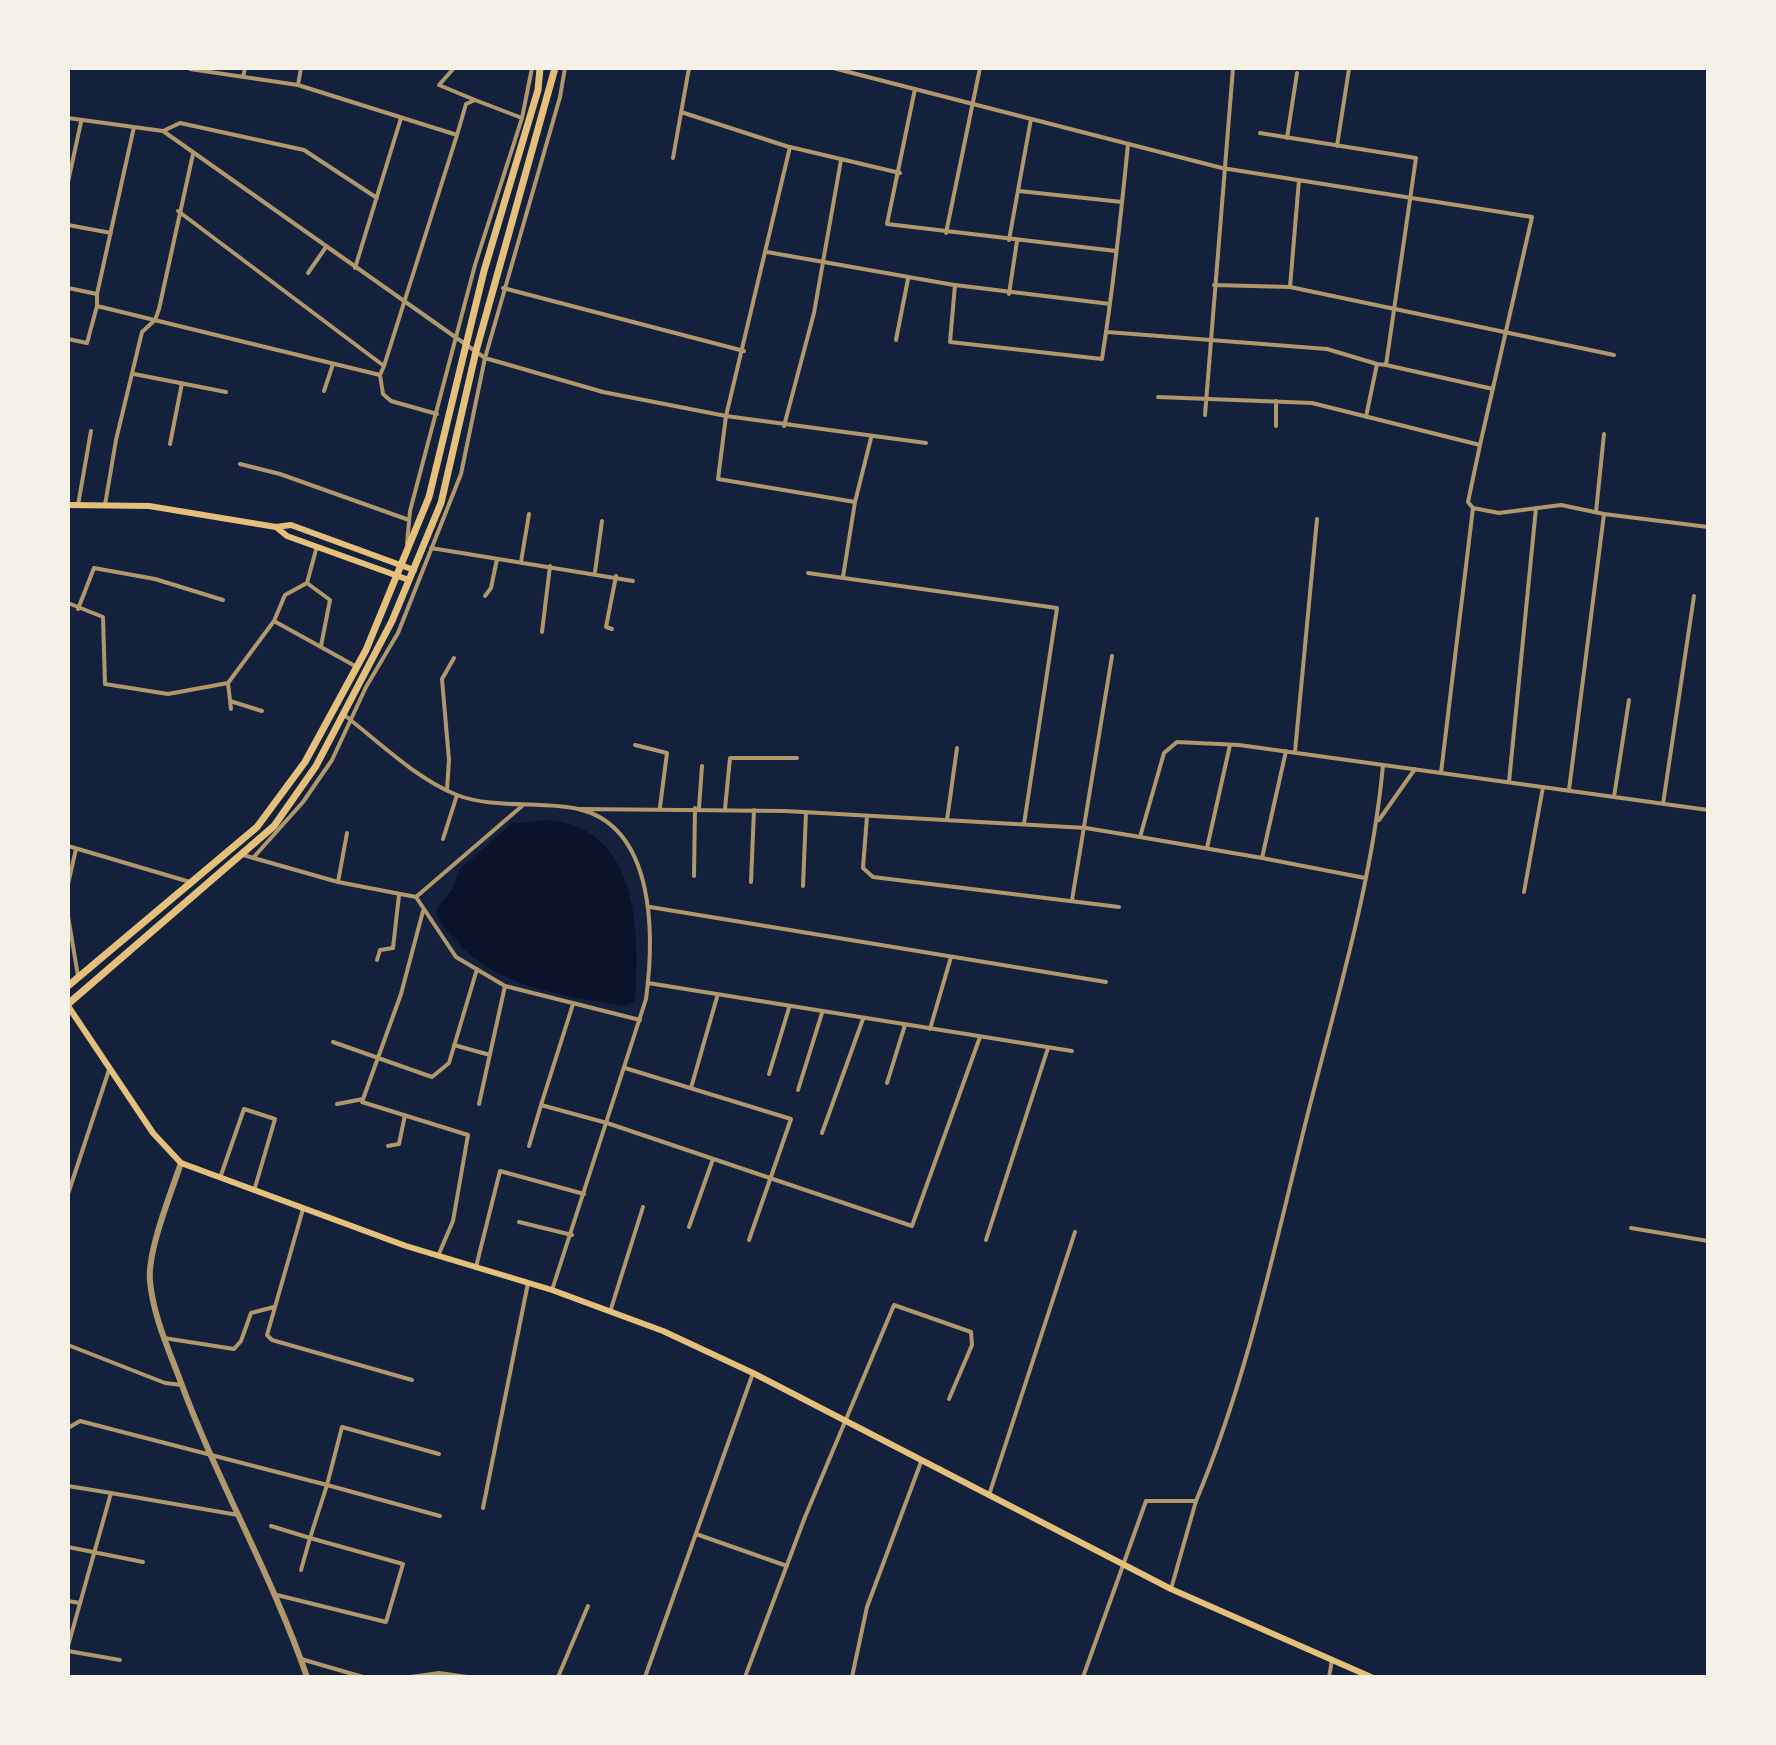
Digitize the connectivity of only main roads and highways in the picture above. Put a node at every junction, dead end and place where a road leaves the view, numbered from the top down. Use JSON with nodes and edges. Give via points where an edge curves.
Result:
{"nodes":[{"id":1,"x":540,"y":68,"type":"edge"},
{"id":2,"x":555,"y":68,"type":"edge"},
{"id":3,"x":68,"y":505,"type":"edge"},
{"id":4,"x":276,"y":527,"type":"junction"},
{"id":5,"x":402,"y":564,"type":"junction"},
{"id":6,"x":414,"y":570,"type":"junction"},
{"id":7,"x":397,"y":575,"type":"junction"},
{"id":8,"x":409,"y":580,"type":"junction"},
{"id":9,"x":68,"y":986,"type":"edge"},
{"id":10,"x":68,"y":1005,"type":"edge"},
{"id":11,"x":1371,"y":1677,"type":"edge"}],
"edges":[{"from":1,"to":5,"type":"highway","via":[[538,90],[462,342],[429,497]]},
{"from":2,"to":6,"type":"highway","via":[[476,351],[441,503]]},
{"from":3,"to":4,"type":"main road","via":[[149,506]]},
{"from":4,"to":5,"type":"main road","via":[[291,525]]},
{"from":4,"to":7,"type":"main road","via":[[287,536]]},
{"from":5,"to":6,"type":"main road"},
{"from":5,"to":7,"type":"highway"},
{"from":6,"to":8,"type":"highway"},
{"from":7,"to":8,"type":"main road"},
{"from":7,"to":9,"type":"highway","via":[[357,667],[305,762],[257,827]]},
{"from":8,"to":10,"type":"highway","via":[[316,766],[274,826]]},
{"from":10,"to":11,"type":"main road","via":[[153,1133],[181,1163],[438,1256],[552,1290],[753,1373],[1171,1589]]}]}
